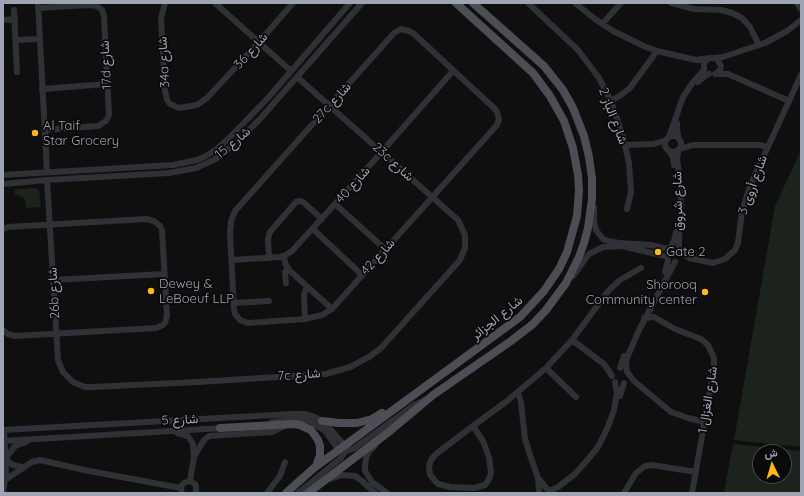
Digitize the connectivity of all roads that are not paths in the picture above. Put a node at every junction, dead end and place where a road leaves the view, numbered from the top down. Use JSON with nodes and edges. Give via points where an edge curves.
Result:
{"nodes":[{"id":1,"x":165,"y":3,"type":"edge"},
{"id":2,"x":215,"y":3,"type":"edge"},
{"id":3,"x":293,"y":3,"type":"edge"},
{"id":4,"x":350,"y":3,"type":"edge"},
{"id":5,"x":362,"y":3,"type":"edge"},
{"id":6,"x":456,"y":3,"type":"edge"},
{"id":7,"x":473,"y":3,"type":"edge"},
{"id":8,"x":528,"y":3,"type":"edge"},
{"id":9,"x":575,"y":3,"type":"edge"},
{"id":10,"x":621,"y":3,"type":"edge"},
{"id":11,"x":671,"y":3,"type":"edge"},
{"id":12,"x":797,"y":3,"type":"edge"},
{"id":13,"x":38,"y":5,"type":"edge"},
{"id":14,"x":801,"y":9,"type":"edge"},
{"id":15,"x":14,"y":10,"type":"dead end"},
{"id":16,"x":15,"y":19,"type":"junction"},
{"id":17,"x":3,"y":20,"type":"edge"},
{"id":18,"x":801,"y":20,"type":"edge"},
{"id":19,"x":602,"y":24,"type":"junction"},
{"id":20,"x":801,"y":26,"type":"edge"},
{"id":21,"x":39,"y":39,"type":"junction"},
{"id":22,"x":16,"y":40,"type":"junction"},
{"id":23,"x":259,"y":42,"type":"junction"},
{"id":24,"x":759,"y":45,"type":"junction"},
{"id":25,"x":658,"y":51,"type":"junction"},
{"id":26,"x":696,"y":60,"type":"junction"},
{"id":27,"x":716,"y":61,"type":"junction"},
{"id":28,"x":291,"y":71,"type":"junction"},
{"id":29,"x":708,"y":71,"type":"junction"},
{"id":30,"x":17,"y":72,"type":"dead end"},
{"id":31,"x":453,"y":72,"type":"junction"},
{"id":32,"x":728,"y":74,"type":"junction"},
{"id":33,"x":801,"y":75,"type":"edge"},
{"id":34,"x":298,"y":77,"type":"junction"},
{"id":35,"x":107,"y":84,"type":"junction"},
{"id":36,"x":42,"y":89,"type":"junction"},
{"id":37,"x":207,"y":98,"type":"joint"},
{"id":38,"x":267,"y":99,"type":"junction"},
{"id":39,"x":611,"y":101,"type":"junction"},
{"id":40,"x":789,"y":101,"type":"junction"},
{"id":41,"x":329,"y":105,"type":"junction"},
{"id":42,"x":260,"y":119,"type":"junction"},
{"id":43,"x":496,"y":126,"type":"joint"},
{"id":44,"x":44,"y":130,"type":"junction"},
{"id":45,"x":668,"y":139,"type":"junction"},
{"id":46,"x":680,"y":139,"type":"junction"},
{"id":47,"x":654,"y":144,"type":"junction"},
{"id":48,"x":625,"y":145,"type":"junction"},
{"id":49,"x":693,"y":145,"type":"junction"},
{"id":50,"x":767,"y":147,"type":"junction"},
{"id":51,"x":668,"y":150,"type":"junction"},
{"id":52,"x":679,"y":150,"type":"junction"},
{"id":53,"x":382,"y":152,"type":"junction"},
{"id":54,"x":131,"y":167,"type":"junction"},
{"id":55,"x":47,"y":172,"type":"junction"},
{"id":56,"x":3,"y":175,"type":"edge"},
{"id":57,"x":108,"y":177,"type":"junction"},
{"id":58,"x":47,"y":180,"type":"junction"},
{"id":59,"x":3,"y":184,"type":"edge"},
{"id":60,"x":432,"y":197,"type":"junction"},
{"id":61,"x":592,"y":200,"type":"junction"},
{"id":62,"x":335,"y":204,"type":"junction"},
{"id":63,"x":627,"y":209,"type":"dead end"},
{"id":64,"x":322,"y":219,"type":"junction"},
{"id":65,"x":50,"y":225,"type":"junction"},
{"id":66,"x":3,"y":229,"type":"edge"},
{"id":67,"x":313,"y":229,"type":"junction"},
{"id":68,"x":651,"y":245,"type":"junction"},
{"id":69,"x":669,"y":248,"type":"junction"},
{"id":70,"x":385,"y":249,"type":"junction"},
{"id":71,"x":679,"y":251,"type":"junction"},
{"id":72,"x":650,"y":253,"type":"junction"},
{"id":73,"x":284,"y":256,"type":"junction"},
{"id":74,"x":269,"y":258,"type":"junction"},
{"id":75,"x":667,"y":258,"type":"junction"},
{"id":76,"x":689,"y":258,"type":"junction"},
{"id":77,"x":232,"y":260,"type":"junction"},
{"id":78,"x":460,"y":260,"type":"joint"},
{"id":79,"x":676,"y":262,"type":"junction"},
{"id":80,"x":288,"y":268,"type":"junction"},
{"id":81,"x":641,"y":268,"type":"dead end"},
{"id":82,"x":164,"y":274,"type":"junction"},
{"id":83,"x":362,"y":275,"type":"junction"},
{"id":84,"x":53,"y":280,"type":"junction"},
{"id":85,"x":286,"y":283,"type":"dead end"},
{"id":86,"x":566,"y":283,"type":"junction"},
{"id":87,"x":307,"y":286,"type":"junction"},
{"id":88,"x":269,"y":301,"type":"dead end"},
{"id":89,"x":234,"y":306,"type":"junction"},
{"id":90,"x":332,"y":308,"type":"junction"},
{"id":91,"x":650,"y":308,"type":"junction"},
{"id":92,"x":654,"y":317,"type":"junction"},
{"id":93,"x":644,"y":318,"type":"junction"},
{"id":94,"x":305,"y":319,"type":"junction"},
{"id":95,"x":3,"y":330,"type":"edge"},
{"id":96,"x":56,"y":334,"type":"junction"},
{"id":97,"x":572,"y":340,"type":"junction"},
{"id":98,"x":604,"y":364,"type":"junction"},
{"id":99,"x":546,"y":368,"type":"junction"},
{"id":100,"x":619,"y":368,"type":"junction"},
{"id":101,"x":627,"y":372,"type":"junction"},
{"id":102,"x":612,"y":376,"type":"junction"},
{"id":103,"x":615,"y":382,"type":"junction"},
{"id":104,"x":625,"y":382,"type":"junction"},
{"id":105,"x":636,"y":383,"type":"junction"},
{"id":106,"x":92,"y":387,"type":"joint"},
{"id":107,"x":518,"y":392,"type":"junction"},
{"id":108,"x":576,"y":397,"type":"dead end"},
{"id":109,"x":409,"y":399,"type":"junction"},
{"id":110,"x":427,"y":399,"type":"junction"},
{"id":111,"x":322,"y":421,"type":"junction"},
{"id":112,"x":705,"y":422,"type":"junction"},
{"id":113,"x":288,"y":424,"type":"junction"},
{"id":114,"x":473,"y":426,"type":"junction"},
{"id":115,"x":220,"y":428,"type":"junction"},
{"id":116,"x":3,"y":430,"type":"edge"},
{"id":117,"x":167,"y":431,"type":"junction"},
{"id":118,"x":390,"y":431,"type":"junction"},
{"id":119,"x":43,"y":439,"type":"junction"},
{"id":120,"x":4,"y":441,"type":"edge"},
{"id":121,"x":343,"y":449,"type":"junction"},
{"id":122,"x":194,"y":457,"type":"junction"},
{"id":123,"x":6,"y":459,"type":"junction"},
{"id":124,"x":285,"y":462,"type":"dead end"},
{"id":125,"x":22,"y":467,"type":"junction"},
{"id":126,"x":314,"y":468,"type":"junction"},
{"id":127,"x":696,"y":472,"type":"junction"},
{"id":128,"x":538,"y":478,"type":"junction"},
{"id":129,"x":4,"y":480,"type":"edge"},
{"id":130,"x":190,"y":481,"type":"junction"},
{"id":131,"x":320,"y":484,"type":"junction"},
{"id":132,"x":181,"y":490,"type":"edge"},
{"id":133,"x":550,"y":491,"type":"edge"},
{"id":134,"x":196,"y":492,"type":"edge"},
{"id":135,"x":3,"y":493,"type":"edge"},
{"id":136,"x":204,"y":493,"type":"edge"},
{"id":137,"x":267,"y":493,"type":"edge"},
{"id":138,"x":286,"y":493,"type":"edge"},
{"id":139,"x":298,"y":493,"type":"edge"},
{"id":140,"x":308,"y":493,"type":"edge"},
{"id":141,"x":375,"y":493,"type":"edge"},
{"id":142,"x":387,"y":493,"type":"edge"},
{"id":143,"x":539,"y":493,"type":"edge"},
{"id":144,"x":556,"y":493,"type":"edge"},
{"id":145,"x":624,"y":493,"type":"edge"},
{"id":146,"x":692,"y":493,"type":"edge"}],
"edges":[{"from":1,"to":37,"type":"street","name":"34a شارع","via":[[161,18],[165,91],[168,100],[174,106],[185,107]]},
{"from":2,"to":23,"type":"street"},
{"from":3,"to":23,"type":"street","name":"شارع 36"},
{"from":4,"to":28,"type":"street","name":"شارع 15"},
{"from":5,"to":34,"type":"street","name":"شارع 15"},
{"from":6,"to":109,"type":"main road","name":"شارع الجزائر","via":[[480,30],[536,77],[550,96],[564,121],[573,148],[579,198],[567,252],[547,288],[533,305],[506,329]]},
{"from":7,"to":61,"type":"main road","name":"شارع الجزائر","via":[[537,59],[568,99],[579,122],[586,146],[591,172]]},
{"from":8,"to":39,"type":"street","name":"شارع الباز 2","via":[[578,50],[599,78]]},
{"from":9,"to":19,"type":"street"},
{"from":10,"to":19,"type":"street"},
{"from":11,"to":24,"type":"street","via":[[687,8],[732,13],[742,18],[750,27]]},
{"from":12,"to":14,"type":"street"},
{"from":13,"to":21,"type":"street"},
{"from":13,"to":35,"type":"street","name":"17d شارع","via":[[90,4],[100,8],[104,16]]},
{"from":15,"to":16,"type":"street"},
{"from":16,"to":17,"type":"street"},
{"from":16,"to":22,"type":"street"},
{"from":18,"to":24,"type":"street","via":[[781,35]]},
{"from":19,"to":25,"type":"street","via":[[623,37]]},
{"from":20,"to":27,"type":"street","via":[[769,45]]},
{"from":21,"to":22,"type":"street"},
{"from":21,"to":36,"type":"street"},
{"from":22,"to":30,"type":"street"},
{"from":23,"to":28,"type":"street"},
{"from":23,"to":37,"type":"street","name":"شارع 36"},
{"from":24,"to":27,"type":"street"},
{"from":25,"to":26,"type":"street"},
{"from":25,"to":39,"type":"street","via":[[630,88]]},
{"from":26,"to":27,"type":"street"},
{"from":26,"to":29,"type":"street"},
{"from":27,"to":29,"type":"street","via":[[704,63]]},
{"from":27,"to":29,"type":"street","via":[[720,70]]},
{"from":27,"to":32,"type":"street"},
{"from":28,"to":38,"type":"street","name":"شارع 15"},
{"from":29,"to":32,"type":"street"},
{"from":29,"to":45,"type":"street","via":[[693,82],[683,97]]},
{"from":29,"to":46,"type":"street","via":[[692,89],[685,102],[677,127]]},
{"from":31,"to":41,"type":"street","name":"27c شارع","via":[[409,31],[401,29],[394,33]]},
{"from":31,"to":43,"type":"street","name":"27c شارع","via":[[495,109],[498,115]]},
{"from":31,"to":53,"type":"street","name":"شارع 40"},
{"from":32,"to":40,"type":"street"},
{"from":33,"to":40,"type":"street","name":"شارع أروى 3"},
{"from":34,"to":41,"type":"street","name":"23c شارع"},
{"from":34,"to":42,"type":"street","name":"شارع 15"},
{"from":35,"to":36,"type":"street"},
{"from":35,"to":44,"type":"street","name":"17d شارع","via":[[109,115],[104,124]]},
{"from":36,"to":44,"type":"street"},
{"from":38,"to":42,"type":"street","via":[[256,115],[257,119]]},
{"from":38,"to":54,"type":"street","name":"شارع 15","via":[[229,138],[206,156],[178,164]]},
{"from":39,"to":48,"type":"street","name":"شارع الباز 2"},
{"from":40,"to":50,"type":"street","name":"شارع أروى 3"},
{"from":41,"to":53,"type":"street","name":"23c شارع"},
{"from":41,"to":77,"type":"street","name":"27c شارع","via":[[235,211],[230,227]]},
{"from":42,"to":57,"type":"street","name":"شارع 15","via":[[229,149],[214,160],[196,168],[169,173]]},
{"from":43,"to":60,"type":"street","name":"شارع 42"},
{"from":44,"to":55,"type":"street"},
{"from":45,"to":46,"type":"street","via":[[674,136]]},
{"from":45,"to":47,"type":"street"},
{"from":45,"to":51,"type":"street","via":[[665,145]]},
{"from":46,"to":49,"type":"street"},
{"from":46,"to":52,"type":"street","via":[[682,145]]},
{"from":47,"to":48,"type":"street"},
{"from":47,"to":51,"type":"street"},
{"from":48,"to":63,"type":"street","name":"شارع الباز 2","via":[[631,188]]},
{"from":49,"to":50,"type":"street"},
{"from":49,"to":52,"type":"street"},
{"from":50,"to":76,"type":"street","name":"شارع أروى 3","via":[[747,195],[738,242],[733,252],[716,262]]},
{"from":51,"to":52,"type":"street","via":[[674,153]]},
{"from":51,"to":69,"type":"street","name":"شارع شروق","via":[[675,168],[677,198],[675,236]]},
{"from":52,"to":71,"type":"street","name":"شارع شروق"},
{"from":53,"to":60,"type":"street","name":"23c شارع"},
{"from":53,"to":62,"type":"street","name":"شارع 40"},
{"from":54,"to":55,"type":"street","name":"شارع 15"},
{"from":54,"to":57,"type":"street","via":[[131,173]]},
{"from":55,"to":56,"type":"street","name":"شارع 15"},
{"from":57,"to":58,"type":"street","name":"شارع 15"},
{"from":58,"to":59,"type":"street","name":"شارع 15"},
{"from":58,"to":65,"type":"street","name":"26b شارع"},
{"from":60,"to":70,"type":"street","name":"شارع 42"},
{"from":60,"to":78,"type":"street","name":"23c شارع","via":[[458,220],[463,228],[465,248]]},
{"from":61,"to":68,"type":"street","via":[[594,225],[603,238],[614,243]]},
{"from":61,"to":86,"type":"main road","name":"شارع الجزائر","via":[[584,243]]},
{"from":62,"to":64,"type":"street","name":"شارع 40"},
{"from":62,"to":70,"type":"street"},
{"from":64,"to":67,"type":"street","name":"شارع 40"},
{"from":64,"to":74,"type":"street","via":[[303,202],[296,202],[270,232]]},
{"from":65,"to":66,"type":"street"},
{"from":65,"to":82,"type":"street","via":[[154,221],[160,226],[162,234]]},
{"from":65,"to":84,"type":"street","name":"26b شارع"},
{"from":67,"to":73,"type":"street","name":"شارع 40"},
{"from":67,"to":83,"type":"street"},
{"from":68,"to":69,"type":"street"},
{"from":68,"to":72,"type":"street"},
{"from":69,"to":71,"type":"street","via":[[674,247]]},
{"from":69,"to":75,"type":"street","via":[[666,252]]},
{"from":70,"to":83,"type":"street","name":"شارع 42"},
{"from":71,"to":76,"type":"street","name":"شارع أروى 3"},
{"from":71,"to":79,"type":"street","via":[[680,258]]},
{"from":72,"to":75,"type":"street"},
{"from":72,"to":86,"type":"street","via":[[622,246],[603,246],[589,254]]},
{"from":73,"to":74,"type":"street"},
{"from":73,"to":80,"type":"street"},
{"from":74,"to":77,"type":"street"},
{"from":75,"to":79,"type":"street"},
{"from":75,"to":100,"type":"street","via":[[665,273],[639,321]]},
{"from":76,"to":79,"type":"street","name":"شارع أروى 3"},
{"from":77,"to":89,"type":"street","name":"27c شارع"},
{"from":78,"to":106,"type":"street","name":"7c شارع","via":[[380,348],[362,361],[341,370],[326,374]]},
{"from":79,"to":91,"type":"street"},
{"from":80,"to":85,"type":"street","via":[[285,272]]},
{"from":80,"to":87,"type":"street"},
{"from":81,"to":97,"type":"street","via":[[609,290]]},
{"from":82,"to":84,"type":"street"},
{"from":82,"to":96,"type":"street","via":[[167,319],[163,325],[156,328]]},
{"from":83,"to":90,"type":"street","name":"شارع 42"},
{"from":84,"to":96,"type":"street","name":"26b شارع"},
{"from":86,"to":110,"type":"main road","name":"شارع الجزائر","via":[[546,310],[526,330]]},
{"from":87,"to":90,"type":"street"},
{"from":87,"to":94,"type":"street","via":[[304,294]]},
{"from":88,"to":89,"type":"street"},
{"from":89,"to":94,"type":"street","name":"شارع 42","via":[[237,317],[244,322]]},
{"from":90,"to":94,"type":"street","name":"شارع 42","via":[[322,315]]},
{"from":91,"to":92,"type":"street"},
{"from":91,"to":93,"type":"street"},
{"from":92,"to":93,"type":"street"},
{"from":92,"to":112,"type":"street","name":"شارع الغزال 1","via":[[701,339],[711,349],[714,368]]},
{"from":93,"to":101,"type":"street","via":[[627,358]]},
{"from":95,"to":96,"type":"street","via":[[15,336]]},
{"from":96,"to":106,"type":"street","name":"26b شارع","via":[[58,360],[63,372],[73,382]]},
{"from":97,"to":98,"type":"street"},
{"from":97,"to":99,"type":"street"},
{"from":98,"to":100,"type":"street"},
{"from":98,"to":102,"type":"street"},
{"from":99,"to":107,"type":"street"},
{"from":99,"to":108,"type":"street"},
{"from":100,"to":101,"type":"street"},
{"from":100,"to":102,"type":"street"},
{"from":101,"to":104,"type":"street"},
{"from":101,"to":105,"type":"street"},
{"from":102,"to":103,"type":"street"},
{"from":103,"to":104,"type":"street"},
{"from":103,"to":133,"type":"street","via":[[617,393],[614,410],[598,447],[575,474]]},
{"from":104,"to":105,"type":"street"},
{"from":104,"to":144,"type":"street","via":[[615,418],[601,447],[582,472]]},
{"from":105,"to":112,"type":"street","via":[[671,412]]},
{"from":107,"to":114,"type":"street"},
{"from":107,"to":128,"type":"street","via":[[525,439]]},
{"from":109,"to":111,"type":"main road","via":[[367,420],[343,423]]},
{"from":109,"to":121,"type":"main road","name":"شارع الجزائر"},
{"from":110,"to":118,"type":"main road","name":"شارع الجزائر"},
{"from":110,"to":121,"type":"street","via":[[414,405],[355,448]]},
{"from":111,"to":116,"type":"street","name":"شارع 5","via":[[306,414],[292,414]]},
{"from":111,"to":121,"type":"street","name":"شارع 5","via":[[328,425]]},
{"from":112,"to":127,"type":"street","name":"شارع الغزال 1"},
{"from":113,"to":115,"type":"main road"},
{"from":113,"to":122,"type":"street","via":[[272,432],[209,436]]},
{"from":113,"to":126,"type":"main road","via":[[300,425],[311,430],[318,440],[319,460]]},
{"from":114,"to":114,"type":"street","via":[[431,460],[430,475],[438,484],[454,488],[474,488],[485,485],[489,479],[489,456]]},
{"from":115,"to":117,"type":"street","name":"شارع 5"},
{"from":115,"to":121,"type":"street","name":"شارع 5","via":[[305,420],[316,424]]},
{"from":116,"to":120,"type":"street"},
{"from":117,"to":119,"type":"street","name":"شارع 5"},
{"from":117,"to":122,"type":"street","via":[[188,436],[193,444]]},
{"from":118,"to":131,"type":"main road","name":"شارع الجزائر"},
{"from":118,"to":142,"type":"street","via":[[369,452],[364,465],[369,479]]},
{"from":119,"to":120,"type":"street","name":"شارع 5"},
{"from":119,"to":123,"type":"street","via":[[19,444],[12,449]]},
{"from":120,"to":123,"type":"street"},
{"from":121,"to":126,"type":"main road","name":"شارع الجزائر"},
{"from":121,"to":139,"type":"street","via":[[341,458]]},
{"from":122,"to":130,"type":"street"},
{"from":123,"to":125,"type":"street"},
{"from":123,"to":129,"type":"street"},
{"from":124,"to":137,"type":"street","via":[[280,476]]},
{"from":125,"to":129,"type":"street"},
{"from":125,"to":132,"type":"street","via":[[43,460]]},
{"from":126,"to":138,"type":"main road","name":"شارع الجزائر"},
{"from":127,"to":145,"type":"street","via":[[648,465],[638,470]]},
{"from":127,"to":146,"type":"street","name":"شارع الغزال 1"},
{"from":128,"to":133,"type":"street"},
{"from":128,"to":143,"type":"street"},
{"from":129,"to":135,"type":"street"},
{"from":130,"to":132,"type":"street","via":[[184,483]]},
{"from":130,"to":134,"type":"street","via":[[195,484]]},
{"from":131,"to":140,"type":"main road","name":"شارع الجزائر"},
{"from":131,"to":141,"type":"street","via":[[338,476],[351,475]]},
{"from":133,"to":143,"type":"street","via":[[543,490]]},
{"from":134,"to":136,"type":"street"}]}
